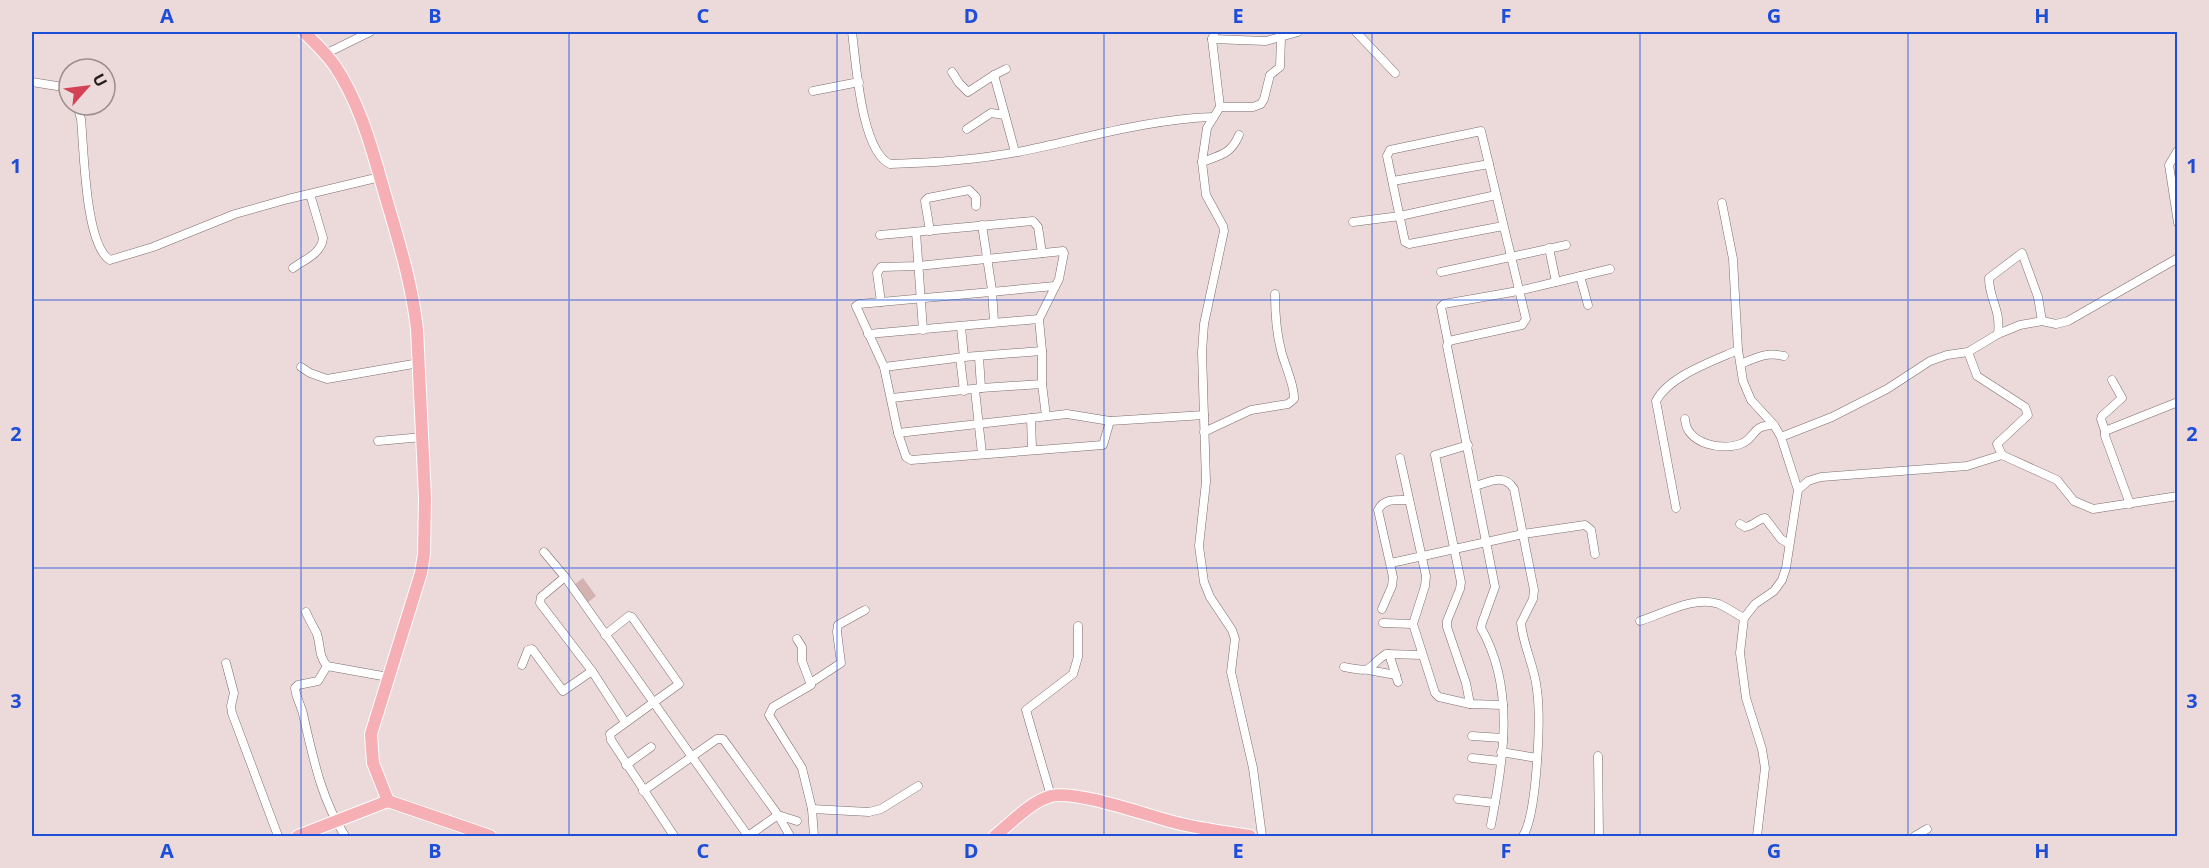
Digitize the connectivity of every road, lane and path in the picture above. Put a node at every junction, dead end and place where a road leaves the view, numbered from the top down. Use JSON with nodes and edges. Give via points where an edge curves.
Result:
{"nodes":[{"id":1,"x":304,"y":32,"type":"edge"},
{"id":2,"x":370,"y":32,"type":"edge"},
{"id":3,"x":852,"y":32,"type":"edge"},
{"id":4,"x":1298,"y":32,"type":"edge"},
{"id":5,"x":1356,"y":32,"type":"edge"},
{"id":6,"x":1213,"y":35,"type":"edge"},
{"id":7,"x":1281,"y":38,"type":"junction"},
{"id":8,"x":325,"y":54,"type":"junction"},
{"id":9,"x":1006,"y":69,"type":"dead end"},
{"id":10,"x":952,"y":72,"type":"dead end"},
{"id":11,"x":1395,"y":73,"type":"dead end"},
{"id":12,"x":994,"y":75,"type":"junction"},
{"id":13,"x":32,"y":82,"type":"edge"},
{"id":14,"x":859,"y":82,"type":"junction"},
{"id":15,"x":57,"y":86,"type":"edge"},
{"id":16,"x":813,"y":91,"type":"dead end"},
{"id":17,"x":1220,"y":107,"type":"junction"},
{"id":18,"x":1005,"y":115,"type":"junction"},
{"id":19,"x":80,"y":117,"type":"edge"},
{"id":20,"x":1213,"y":117,"type":"junction"},
{"id":21,"x":967,"y":129,"type":"dead end"},
{"id":22,"x":1239,"y":135,"type":"dead end"},
{"id":23,"x":2178,"y":150,"type":"edge"},
{"id":24,"x":1015,"y":153,"type":"junction"},
{"id":25,"x":1202,"y":162,"type":"junction"},
{"id":26,"x":1489,"y":164,"type":"junction"},
{"id":27,"x":380,"y":177,"type":"junction"},
{"id":28,"x":1393,"y":181,"type":"junction"},
{"id":29,"x":310,"y":194,"type":"junction"},
{"id":30,"x":1497,"y":195,"type":"junction"},
{"id":31,"x":1722,"y":203,"type":"dead end"},
{"id":32,"x":976,"y":206,"type":"dead end"},
{"id":33,"x":1400,"y":216,"type":"junction"},
{"id":34,"x":1353,"y":222,"type":"dead end"},
{"id":35,"x":2178,"y":223,"type":"edge"},
{"id":36,"x":982,"y":225,"type":"junction"},
{"id":37,"x":1503,"y":226,"type":"junction"},
{"id":38,"x":930,"y":231,"type":"junction"},
{"id":39,"x":916,"y":232,"type":"junction"},
{"id":40,"x":880,"y":235,"type":"dead end"},
{"id":41,"x":1566,"y":245,"type":"dead end"},
{"id":42,"x":1549,"y":248,"type":"junction"},
{"id":43,"x":1042,"y":252,"type":"junction"},
{"id":44,"x":1511,"y":256,"type":"junction"},
{"id":45,"x":986,"y":258,"type":"junction"},
{"id":46,"x":2178,"y":258,"type":"edge"},
{"id":47,"x":918,"y":266,"type":"junction"},
{"id":48,"x":293,"y":268,"type":"dead end"},
{"id":49,"x":1610,"y":269,"type":"dead end"},
{"id":50,"x":1441,"y":272,"type":"dead end"},
{"id":51,"x":1580,"y":276,"type":"junction"},
{"id":52,"x":1556,"y":282,"type":"junction"},
{"id":53,"x":1055,"y":286,"type":"junction"},
{"id":54,"x":992,"y":290,"type":"junction"},
{"id":55,"x":1518,"y":291,"type":"junction"},
{"id":56,"x":1275,"y":294,"type":"dead end"},
{"id":57,"x":920,"y":300,"type":"junction"},
{"id":58,"x":881,"y":302,"type":"junction"},
{"id":59,"x":1588,"y":305,"type":"dead end"},
{"id":60,"x":1039,"y":319,"type":"junction"},
{"id":61,"x":2042,"y":321,"type":"junction"},
{"id":62,"x":993,"y":322,"type":"junction"},
{"id":63,"x":961,"y":327,"type":"junction"},
{"id":64,"x":923,"y":330,"type":"junction"},
{"id":65,"x":868,"y":334,"type":"junction"},
{"id":66,"x":1998,"y":334,"type":"junction"},
{"id":67,"x":1448,"y":342,"type":"junction"},
{"id":68,"x":1738,"y":350,"type":"junction"},
{"id":69,"x":1042,"y":351,"type":"junction"},
{"id":70,"x":1968,"y":352,"type":"junction"},
{"id":71,"x":1784,"y":356,"type":"dead end"},
{"id":72,"x":979,"y":357,"type":"junction"},
{"id":73,"x":962,"y":358,"type":"junction"},
{"id":74,"x":419,"y":363,"type":"junction"},
{"id":75,"x":1741,"y":364,"type":"junction"},
{"id":76,"x":301,"y":367,"type":"dead end"},
{"id":77,"x":884,"y":367,"type":"junction"},
{"id":78,"x":2112,"y":380,"type":"dead end"},
{"id":79,"x":1042,"y":384,"type":"junction"},
{"id":80,"x":978,"y":389,"type":"junction"},
{"id":81,"x":964,"y":391,"type":"junction"},
{"id":82,"x":892,"y":398,"type":"junction"},
{"id":83,"x":2178,"y":402,"type":"edge"},
{"id":84,"x":1204,"y":415,"type":"junction"},
{"id":85,"x":1046,"y":416,"type":"junction"},
{"id":86,"x":1031,"y":418,"type":"junction"},
{"id":87,"x":1685,"y":419,"type":"dead end"},
{"id":88,"x":1112,"y":421,"type":"junction"},
{"id":89,"x":979,"y":423,"type":"junction"},
{"id":90,"x":1774,"y":425,"type":"junction"},
{"id":91,"x":2105,"y":431,"type":"junction"},
{"id":92,"x":1204,"y":432,"type":"junction"},
{"id":93,"x":898,"y":433,"type":"junction"},
{"id":94,"x":423,"y":437,"type":"junction"},
{"id":95,"x":1781,"y":437,"type":"junction"},
{"id":96,"x":378,"y":441,"type":"dead end"},
{"id":97,"x":1468,"y":445,"type":"junction"},
{"id":98,"x":1032,"y":449,"type":"junction"},
{"id":99,"x":982,"y":454,"type":"junction"},
{"id":100,"x":2002,"y":455,"type":"junction"},
{"id":101,"x":1400,"y":458,"type":"dead end"},
{"id":102,"x":1475,"y":486,"type":"junction"},
{"id":103,"x":1798,"y":490,"type":"junction"},
{"id":104,"x":2178,"y":496,"type":"edge"},
{"id":105,"x":1409,"y":500,"type":"junction"},
{"id":106,"x":2130,"y":504,"type":"junction"},
{"id":107,"x":1677,"y":508,"type":"dead end"},
{"id":108,"x":1740,"y":524,"type":"dead end"},
{"id":109,"x":1523,"y":534,"type":"junction"},
{"id":110,"x":1486,"y":542,"type":"junction"},
{"id":111,"x":1789,"y":544,"type":"junction"},
{"id":112,"x":1454,"y":549,"type":"junction"},
{"id":113,"x":544,"y":552,"type":"dead end"},
{"id":114,"x":1595,"y":554,"type":"dead end"},
{"id":115,"x":1422,"y":556,"type":"junction"},
{"id":116,"x":1391,"y":563,"type":"junction"},
{"id":117,"x":565,"y":578,"type":"junction"},
{"id":118,"x":1382,"y":609,"type":"dead end"},
{"id":119,"x":865,"y":610,"type":"dead end"},
{"id":120,"x":306,"y":612,"type":"dead end"},
{"id":121,"x":1744,"y":618,"type":"junction"},
{"id":122,"x":1640,"y":621,"type":"dead end"},
{"id":123,"x":1383,"y":623,"type":"dead end"},
{"id":124,"x":1413,"y":624,"type":"junction"},
{"id":125,"x":1078,"y":626,"type":"dead end"},
{"id":126,"x":605,"y":635,"type":"junction"},
{"id":127,"x":797,"y":639,"type":"dead end"},
{"id":128,"x":1389,"y":654,"type":"junction"},
{"id":129,"x":1422,"y":655,"type":"junction"},
{"id":130,"x":226,"y":663,"type":"dead end"},
{"id":131,"x":522,"y":665,"type":"dead end"},
{"id":132,"x":327,"y":666,"type":"junction"},
{"id":133,"x":1344,"y":667,"type":"dead end"},
{"id":134,"x":1368,"y":670,"type":"junction"},
{"id":135,"x":592,"y":671,"type":"junction"},
{"id":136,"x":388,"y":677,"type":"junction"},
{"id":137,"x":812,"y":682,"type":"junction"},
{"id":138,"x":653,"y":704,"type":"junction"},
{"id":139,"x":1470,"y":704,"type":"junction"},
{"id":140,"x":1503,"y":705,"type":"junction"},
{"id":141,"x":625,"y":722,"type":"junction"},
{"id":142,"x":1472,"y":736,"type":"dead end"},
{"id":143,"x":1503,"y":738,"type":"junction"},
{"id":144,"x":651,"y":747,"type":"dead end"},
{"id":145,"x":691,"y":756,"type":"junction"},
{"id":146,"x":1598,"y":756,"type":"dead end"},
{"id":147,"x":1500,"y":757,"type":"junction"},
{"id":148,"x":1472,"y":758,"type":"dead end"},
{"id":149,"x":1536,"y":758,"type":"junction"},
{"id":150,"x":626,"y":765,"type":"junction"},
{"id":151,"x":918,"y":786,"type":"dead end"},
{"id":152,"x":643,"y":791,"type":"junction"},
{"id":153,"x":1051,"y":796,"type":"junction"},
{"id":154,"x":1458,"y":799,"type":"dead end"},
{"id":155,"x":388,"y":801,"type":"junction"},
{"id":156,"x":1495,"y":803,"type":"junction"},
{"id":157,"x":812,"y":809,"type":"junction"},
{"id":158,"x":778,"y":816,"type":"junction"},
{"id":159,"x":797,"y":820,"type":"dead end"},
{"id":160,"x":336,"y":821,"type":"junction"},
{"id":161,"x":1491,"y":825,"type":"dead end"},
{"id":162,"x":1927,"y":829,"type":"dead end"},
{"id":163,"x":748,"y":836,"type":"edge"},
{"id":164,"x":278,"y":837,"type":"edge"},
{"id":165,"x":298,"y":837,"type":"edge"},
{"id":166,"x":345,"y":837,"type":"edge"},
{"id":167,"x":490,"y":837,"type":"edge"},
{"id":168,"x":674,"y":837,"type":"edge"},
{"id":169,"x":790,"y":837,"type":"edge"},
{"id":170,"x":814,"y":837,"type":"edge"},
{"id":171,"x":995,"y":837,"type":"edge"},
{"id":172,"x":1250,"y":837,"type":"edge"},
{"id":173,"x":1262,"y":837,"type":"edge"},
{"id":174,"x":1523,"y":837,"type":"edge"},
{"id":175,"x":1599,"y":837,"type":"edge"},
{"id":176,"x":1757,"y":837,"type":"edge"},
{"id":177,"x":1915,"y":837,"type":"edge"}],
"edges":[{"from":1,"to":8,"type":"main road"},
{"from":2,"to":8,"type":"street"},
{"from":3,"to":14,"type":"street"},
{"from":4,"to":7,"type":"street"},
{"from":5,"to":11,"type":"street"},
{"from":6,"to":7,"type":"street","via":[[1266,41]]},
{"from":6,"to":17,"type":"street"},
{"from":7,"to":17,"type":"street","via":[[1280,67],[1270,75],[1261,104]]},
{"from":8,"to":27,"type":"main road","via":[[360,114]]},
{"from":9,"to":12,"type":"street"},
{"from":10,"to":12,"type":"street","via":[[968,92]]},
{"from":12,"to":18,"type":"street"},
{"from":13,"to":15,"type":"street"},
{"from":14,"to":16,"type":"street"},
{"from":14,"to":24,"type":"street","via":[[867,131],[886,163],[918,164]]},
{"from":17,"to":20,"type":"street"},
{"from":18,"to":21,"type":"street","via":[[991,113]]},
{"from":18,"to":24,"type":"street"},
{"from":19,"to":29,"type":"street","via":[[93,231],[99,249],[110,260],[235,214]]},
{"from":20,"to":24,"type":"street","via":[[1182,118]]},
{"from":20,"to":25,"type":"street","via":[[1207,128]]},
{"from":22,"to":25,"type":"street","via":[[1227,153]]},
{"from":23,"to":35,"type":"street","via":[[2169,165]]},
{"from":25,"to":84,"type":"street","via":[[1206,195],[1224,231],[1204,324]]},
{"from":26,"to":28,"type":"street"},
{"from":26,"to":28,"type":"street","via":[[1479,131],[1390,150]]},
{"from":26,"to":30,"type":"street"},
{"from":27,"to":29,"type":"street"},
{"from":27,"to":74,"type":"main road","via":[[414,304]]},
{"from":28,"to":33,"type":"street"},
{"from":29,"to":48,"type":"street","via":[[323,243]]},
{"from":30,"to":33,"type":"street"},
{"from":30,"to":37,"type":"street"},
{"from":31,"to":68,"type":"street","via":[[1733,259]]},
{"from":32,"to":38,"type":"street","via":[[976,197],[969,190],[928,198],[925,201]]},
{"from":33,"to":34,"type":"street"},
{"from":33,"to":37,"type":"street","via":[[1403,236],[1409,244]]},
{"from":36,"to":38,"type":"street"},
{"from":36,"to":43,"type":"street","via":[[1033,221],[1038,227]]},
{"from":36,"to":45,"type":"street"},
{"from":37,"to":44,"type":"street"},
{"from":38,"to":39,"type":"street"},
{"from":39,"to":40,"type":"street"},
{"from":39,"to":47,"type":"street"},
{"from":41,"to":42,"type":"street"},
{"from":42,"to":44,"type":"street"},
{"from":42,"to":52,"type":"street"},
{"from":43,"to":45,"type":"street"},
{"from":43,"to":53,"type":"street","via":[[1064,252]]},
{"from":44,"to":50,"type":"street"},
{"from":44,"to":55,"type":"street"},
{"from":45,"to":47,"type":"street"},
{"from":45,"to":54,"type":"street"},
{"from":46,"to":61,"type":"street","via":[[2068,321]]},
{"from":47,"to":57,"type":"street"},
{"from":47,"to":58,"type":"street","via":[[879,268]]},
{"from":49,"to":51,"type":"street"},
{"from":51,"to":52,"type":"street"},
{"from":51,"to":59,"type":"street"},
{"from":52,"to":55,"type":"street"},
{"from":53,"to":54,"type":"street"},
{"from":53,"to":60,"type":"street"},
{"from":54,"to":57,"type":"street"},
{"from":54,"to":62,"type":"street"},
{"from":55,"to":67,"type":"street","via":[[1526,319],[1522,325]]},
{"from":55,"to":67,"type":"street","via":[[1442,305]]},
{"from":56,"to":92,"type":"street","via":[[1277,333],[1294,399],[1288,404],[1251,410]]},
{"from":57,"to":58,"type":"street"},
{"from":57,"to":64,"type":"street"},
{"from":58,"to":65,"type":"street","via":[[856,306]]},
{"from":60,"to":62,"type":"street"},
{"from":60,"to":69,"type":"street"},
{"from":61,"to":66,"type":"street"},
{"from":61,"to":66,"type":"street","via":[[2022,253],[1989,278],[1999,311]]},
{"from":62,"to":63,"type":"street"},
{"from":63,"to":64,"type":"street"},
{"from":63,"to":73,"type":"street"},
{"from":64,"to":65,"type":"street"},
{"from":65,"to":77,"type":"street"},
{"from":66,"to":70,"type":"street"},
{"from":67,"to":97,"type":"street"},
{"from":68,"to":75,"type":"street"},
{"from":68,"to":107,"type":"street","via":[[1681,376],[1656,401]]},
{"from":69,"to":72,"type":"street"},
{"from":69,"to":79,"type":"street"},
{"from":70,"to":95,"type":"street","via":[[1930,361],[1887,389]]},
{"from":70,"to":100,"type":"street","via":[[1977,376],[2028,411],[1997,444]]},
{"from":71,"to":75,"type":"street","via":[[1764,354]]},
{"from":72,"to":73,"type":"street"},
{"from":72,"to":80,"type":"street"},
{"from":73,"to":77,"type":"street"},
{"from":73,"to":81,"type":"street"},
{"from":74,"to":76,"type":"street","via":[[327,379]]},
{"from":74,"to":94,"type":"main road"},
{"from":75,"to":90,"type":"street","via":[[1751,400]]},
{"from":77,"to":82,"type":"street"},
{"from":78,"to":91,"type":"street","via":[[2122,398],[2102,416]]},
{"from":79,"to":80,"type":"street"},
{"from":79,"to":85,"type":"street"},
{"from":80,"to":81,"type":"street"},
{"from":80,"to":89,"type":"street"},
{"from":81,"to":82,"type":"street"},
{"from":82,"to":93,"type":"street"},
{"from":83,"to":91,"type":"street"},
{"from":84,"to":88,"type":"street"},
{"from":84,"to":92,"type":"street"},
{"from":85,"to":86,"type":"street"},
{"from":85,"to":88,"type":"street","via":[[1075,414]]},
{"from":86,"to":89,"type":"street"},
{"from":86,"to":98,"type":"street"},
{"from":87,"to":90,"type":"street","via":[[1693,436],[1723,446],[1745,442],[1759,427]]},
{"from":88,"to":98,"type":"street","via":[[1103,445]]},
{"from":89,"to":93,"type":"street"},
{"from":89,"to":99,"type":"street"},
{"from":90,"to":95,"type":"street"},
{"from":91,"to":106,"type":"street"},
{"from":92,"to":173,"type":"street","via":[[1206,482],[1200,561],[1210,597],[1235,639],[1232,678],[1253,768]]},
{"from":93,"to":99,"type":"street","via":[[908,460]]},
{"from":94,"to":96,"type":"street"},
{"from":94,"to":136,"type":"main road","via":[[423,564]]},
{"from":95,"to":103,"type":"street"},
{"from":97,"to":102,"type":"street"},
{"from":97,"to":112,"type":"street","via":[[1435,455]]},
{"from":98,"to":99,"type":"street"},
{"from":100,"to":103,"type":"street","via":[[1967,466],[1821,477]]},
{"from":100,"to":106,"type":"street","via":[[2057,480],[2079,504],[2093,509]]},
{"from":101,"to":105,"type":"street"},
{"from":102,"to":109,"type":"street","via":[[1502,478],[1512,485]]},
{"from":102,"to":110,"type":"street"},
{"from":103,"to":111,"type":"street"},
{"from":104,"to":106,"type":"street"},
{"from":105,"to":115,"type":"street"},
{"from":105,"to":116,"type":"street","via":[[1387,501],[1378,510]]},
{"from":108,"to":111,"type":"street","via":[[1750,527],[1765,518]]},
{"from":109,"to":110,"type":"street"},
{"from":109,"to":114,"type":"street","via":[[1585,525],[1591,530]]},
{"from":109,"to":149,"type":"street","via":[[1534,590],[1521,623],[1537,690]]},
{"from":110,"to":112,"type":"street"},
{"from":110,"to":140,"type":"street","via":[[1495,587],[1481,628],[1499,671]]},
{"from":111,"to":121,"type":"street","via":[[1782,580]]},
{"from":112,"to":115,"type":"street"},
{"from":112,"to":139,"type":"street","via":[[1461,582],[1447,627]]},
{"from":113,"to":117,"type":"street"},
{"from":115,"to":116,"type":"street"},
{"from":115,"to":124,"type":"street","via":[[1426,581]]},
{"from":116,"to":118,"type":"street","via":[[1392,586]]},
{"from":117,"to":126,"type":"street"},
{"from":117,"to":135,"type":"street","via":[[541,597],[540,603]]},
{"from":119,"to":137,"type":"street","via":[[838,625],[841,663]]},
{"from":120,"to":132,"type":"street"},
{"from":121,"to":122,"type":"street","via":[[1706,602]]},
{"from":121,"to":176,"type":"street","via":[[1740,653],[1746,698],[1765,768]]},
{"from":123,"to":124,"type":"street"},
{"from":124,"to":129,"type":"street"},
{"from":125,"to":153,"type":"street","via":[[1078,657],[1073,674],[1026,711]]},
{"from":126,"to":138,"type":"street"},
{"from":126,"to":138,"type":"street","via":[[628,616],[632,617],[679,682],[679,686]]},
{"from":127,"to":137,"type":"street"},
{"from":128,"to":129,"type":"street"},
{"from":128,"to":134,"type":"street"},
{"from":128,"to":134,"type":"street","via":[[1397,679]]},
{"from":129,"to":139,"type":"street","via":[[1439,697]]},
{"from":130,"to":164,"type":"street","via":[[234,693],[232,713]]},
{"from":131,"to":135,"type":"street","via":[[532,649],[563,691]]},
{"from":132,"to":136,"type":"street"},
{"from":132,"to":160,"type":"street","via":[[318,681],[295,688],[322,789]]},
{"from":133,"to":134,"type":"street"},
{"from":135,"to":141,"type":"street"},
{"from":136,"to":155,"type":"main road","via":[[371,734],[373,763]]},
{"from":137,"to":157,"type":"street","via":[[808,689],[773,707],[769,715],[802,768]]},
{"from":138,"to":141,"type":"street"},
{"from":138,"to":145,"type":"street"},
{"from":139,"to":140,"type":"street"},
{"from":140,"to":143,"type":"street"},
{"from":141,"to":150,"type":"street","via":[[610,734]]},
{"from":142,"to":143,"type":"street"},
{"from":143,"to":147,"type":"street"},
{"from":144,"to":150,"type":"street"},
{"from":145,"to":152,"type":"street"},
{"from":145,"to":158,"type":"street","via":[[723,739]]},
{"from":145,"to":163,"type":"street"},
{"from":146,"to":175,"type":"street"},
{"from":147,"to":148,"type":"street"},
{"from":147,"to":149,"type":"street"},
{"from":147,"to":156,"type":"street"},
{"from":149,"to":174,"type":"street","via":[[1534,794]]},
{"from":150,"to":152,"type":"street"},
{"from":151,"to":157,"type":"street","via":[[869,812]]},
{"from":152,"to":168,"type":"street"},
{"from":153,"to":171,"type":"main road"},
{"from":153,"to":172,"type":"main road","via":[[1084,798]]},
{"from":154,"to":156,"type":"street"},
{"from":155,"to":160,"type":"main road"},
{"from":155,"to":167,"type":"main road"},
{"from":156,"to":161,"type":"street"},
{"from":157,"to":170,"type":"street"},
{"from":158,"to":159,"type":"street"},
{"from":158,"to":163,"type":"street"},
{"from":158,"to":169,"type":"street"},
{"from":160,"to":165,"type":"main road"},
{"from":160,"to":166,"type":"street"},
{"from":162,"to":177,"type":"street"}]}
